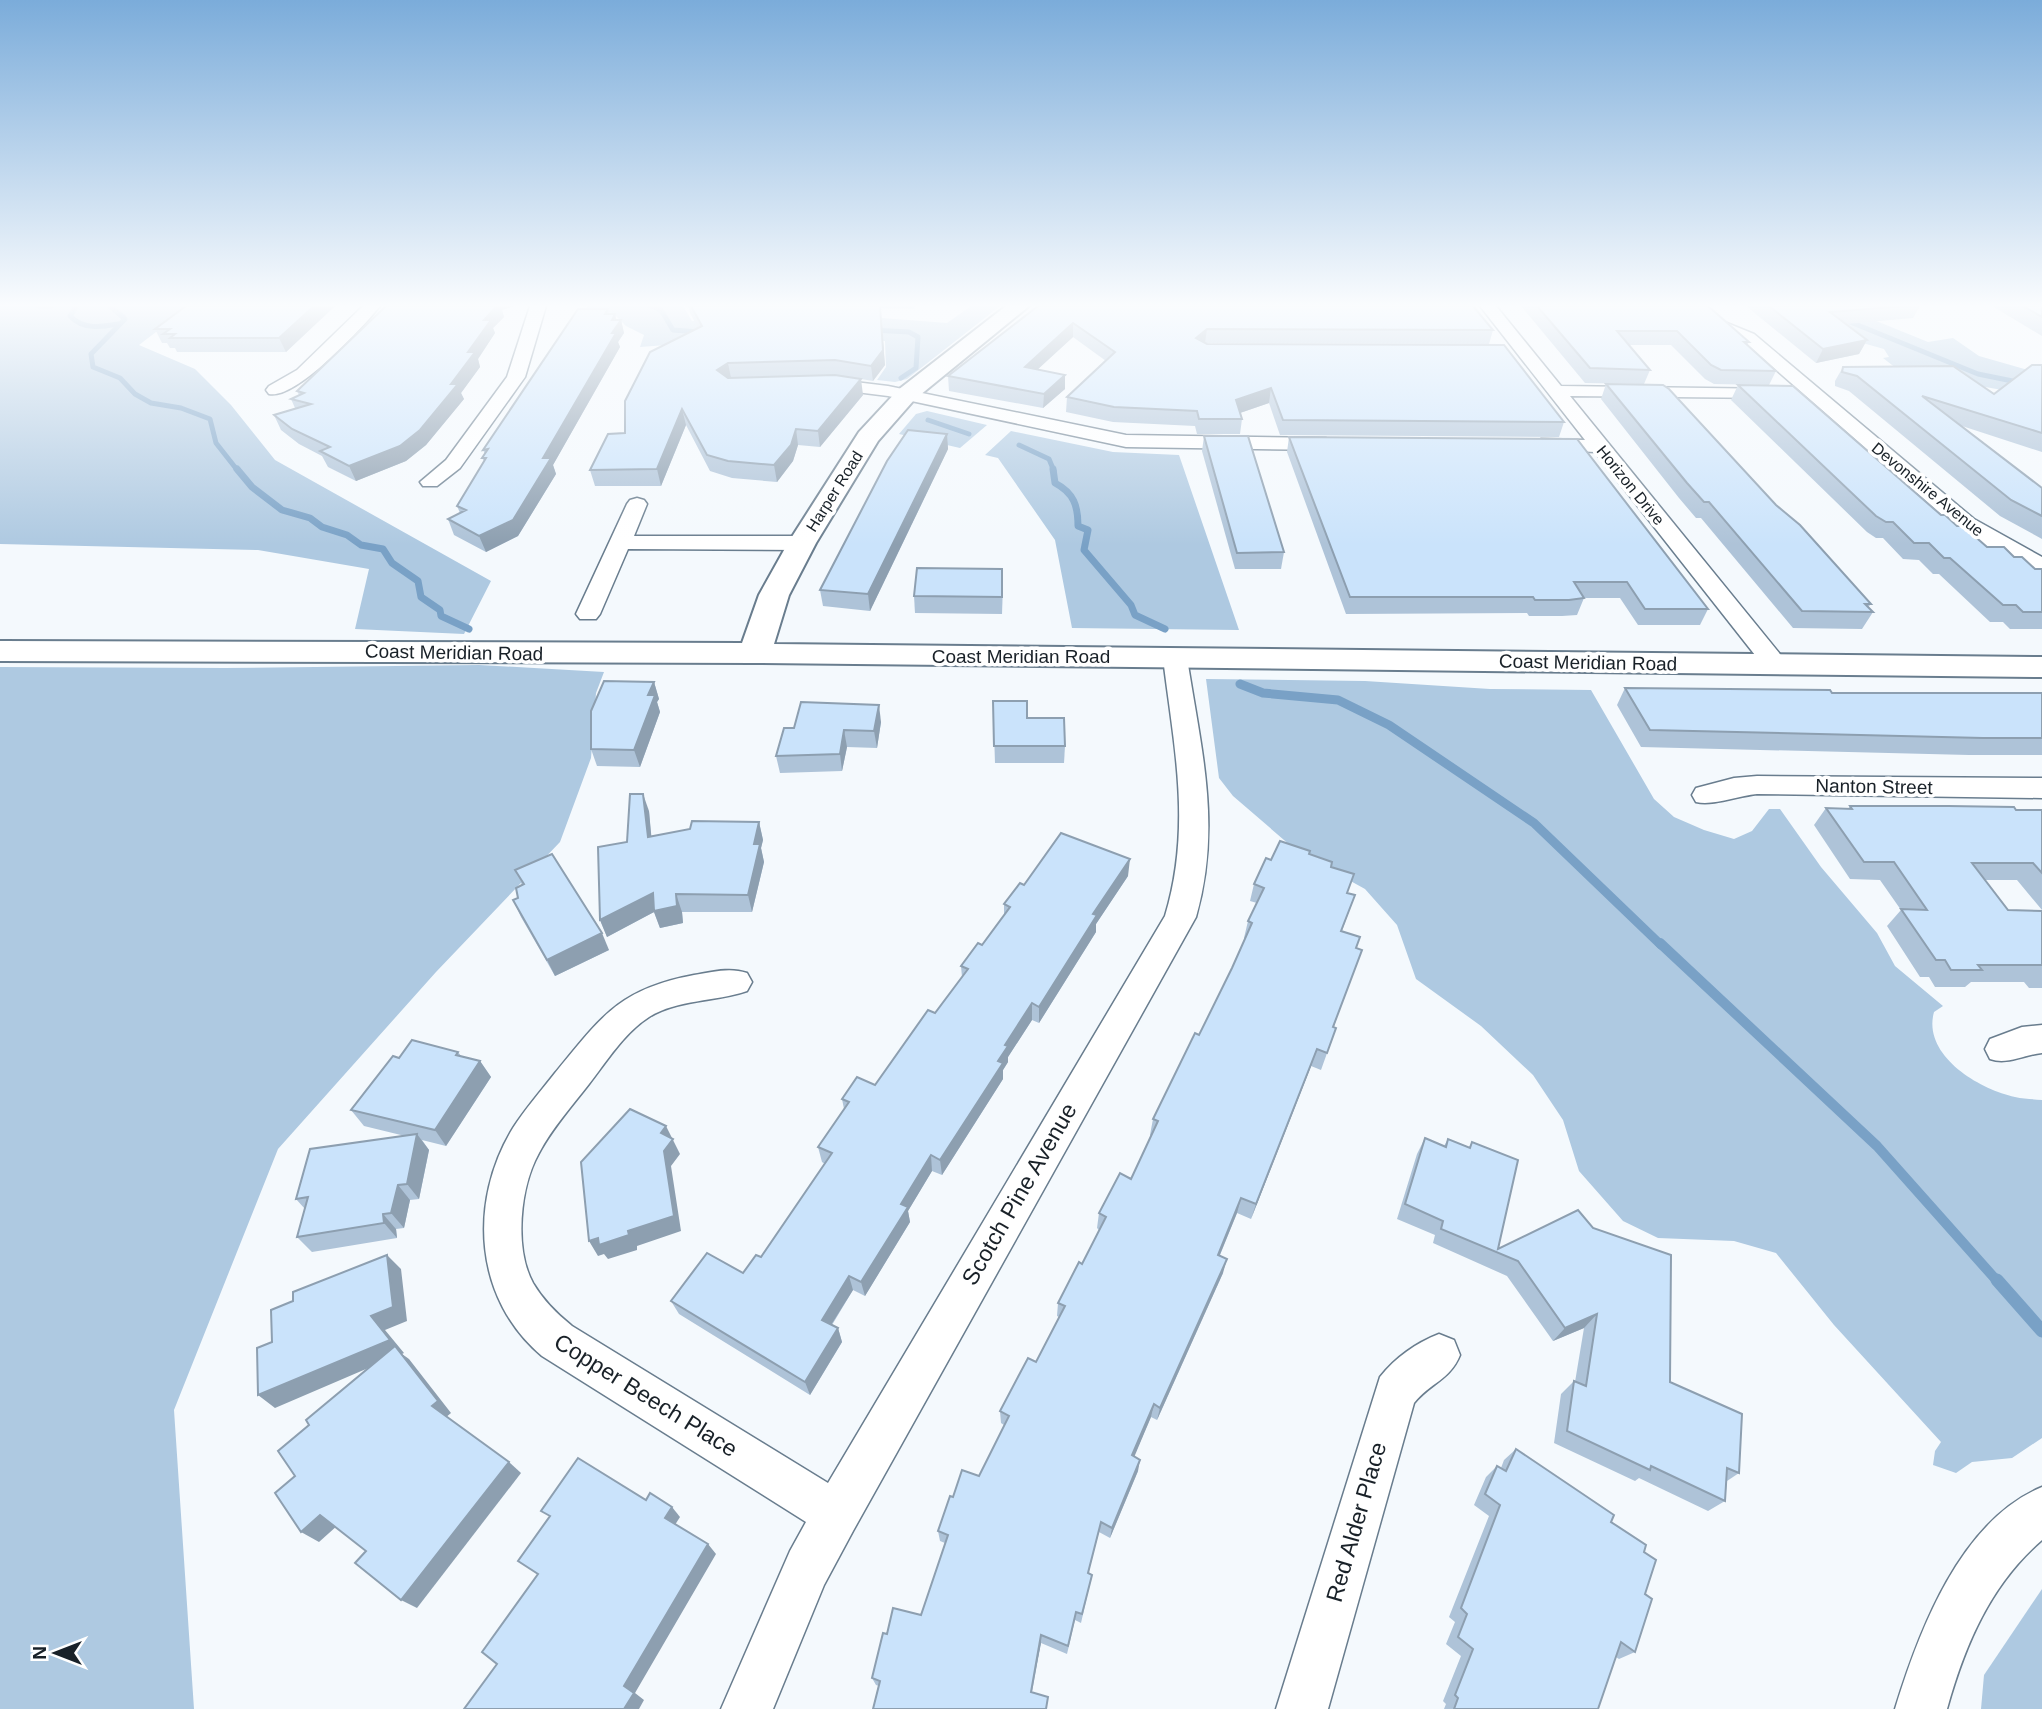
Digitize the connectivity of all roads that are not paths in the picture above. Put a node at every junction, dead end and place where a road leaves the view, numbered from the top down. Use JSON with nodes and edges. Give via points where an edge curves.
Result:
{"nodes":[{"id":1,"x":282,"y":386,"type":"edge"},
{"id":2,"x":510,"y":386,"type":"edge"},
{"id":3,"x":853,"y":386,"type":"edge"},
{"id":4,"x":918,"y":386,"type":"edge"},
{"id":5,"x":1551,"y":386,"type":"edge"},
{"id":6,"x":1805,"y":386,"type":"edge"},
{"id":7,"x":275,"y":390,"type":"dead end"},
{"id":8,"x":1557,"y":391,"type":"junction"},
{"id":9,"x":1813,"y":393,"type":"junction"},
{"id":10,"x":906,"y":395,"type":"junction"},
{"id":11,"x":1351,"y":444,"type":"edge"},
{"id":12,"x":1523,"y":445,"type":"edge"},
{"id":13,"x":1600,"y":446,"type":"junction"},
{"id":14,"x":430,"y":482,"type":"dead end"},
{"id":15,"x":637,"y":504,"type":"dead end"},
{"id":16,"x":620,"y":542,"type":"junction"},
{"id":17,"x":802,"y":543,"type":"junction"},
{"id":18,"x":2042,"y":566,"type":"edge"},
{"id":19,"x":588,"y":614,"type":"dead end"},
{"id":20,"x":0,"y":651,"type":"edge"},
{"id":21,"x":755,"y":653,"type":"junction"},
{"id":22,"x":1175,"y":658,"type":"junction"},
{"id":23,"x":1775,"y":664,"type":"junction"},
{"id":24,"x":2042,"y":667,"type":"edge"},
{"id":25,"x":2042,"y":788,"type":"edge"},
{"id":26,"x":1706,"y":795,"type":"dead end"},
{"id":27,"x":735,"y":982,"type":"dead end"},
{"id":28,"x":2042,"y":1039,"type":"edge"},
{"id":29,"x":2002,"y":1049,"type":"dead end"},
{"id":30,"x":1439,"y":1354,"type":"dead end"},
{"id":31,"x":2042,"y":1510,"type":"edge"},
{"id":32,"x":835,"y":1514,"type":"junction"},
{"id":33,"x":747,"y":1709,"type":"edge"},
{"id":34,"x":1302,"y":1709,"type":"edge"},
{"id":35,"x":1922,"y":1709,"type":"edge"}],
"edges":[{"from":1,"to":7,"type":"street"},
{"from":2,"to":14,"type":"street","via":[[453,464]]},
{"from":3,"to":10,"type":"street"},
{"from":4,"to":10,"type":"street","name":"Harper Road"},
{"from":5,"to":8,"type":"street","name":"Horizon Drive"},
{"from":6,"to":9,"type":"street","name":"Devonshire Avenue"},
{"from":8,"to":9,"type":"street"},
{"from":8,"to":13,"type":"street","name":"Horizon Drive"},
{"from":9,"to":18,"type":"street","name":"Devonshire Avenue","via":[[1966,524]]},
{"from":10,"to":11,"type":"street","via":[[1126,441]]},
{"from":10,"to":17,"type":"street","name":"Harper Road","via":[[856,454]]},
{"from":12,"to":13,"type":"street"},
{"from":13,"to":23,"type":"street","name":"Horizon Drive"},
{"from":15,"to":16,"type":"street"},
{"from":16,"to":17,"type":"street"},
{"from":16,"to":19,"type":"street"},
{"from":17,"to":21,"type":"street","name":"Harper Road","via":[[771,603]]},
{"from":20,"to":21,"type":"street","name":"Coast Meridian Road"},
{"from":21,"to":22,"type":"street","name":"Coast Meridian Road"},
{"from":22,"to":23,"type":"street","name":"Coast Meridian Road"},
{"from":22,"to":32,"type":"street","name":"Scotch Pine Avenue","via":[[1196,831],[1195,864],[1180,917]]},
{"from":23,"to":24,"type":"street","name":"Coast Meridian Road"},
{"from":25,"to":26,"type":"street","name":"Nanton Street","via":[[1757,785]]},
{"from":27,"to":32,"type":"street","name":"Copper Beech Place","via":[[654,999],[615,1027],[524,1145],[509,1185],[505,1251],[525,1310],[557,1341]]},
{"from":28,"to":29,"type":"street"},
{"from":30,"to":34,"type":"street","name":"Red Alder Place","via":[[1407,1377],[1395,1392]]},
{"from":31,"to":35,"type":"street","via":[[2008,1538],[1961,1603],[1936,1658]]},
{"from":32,"to":33,"type":"street","name":"Scotch Pine Avenue","via":[[807,1567]]}]}
